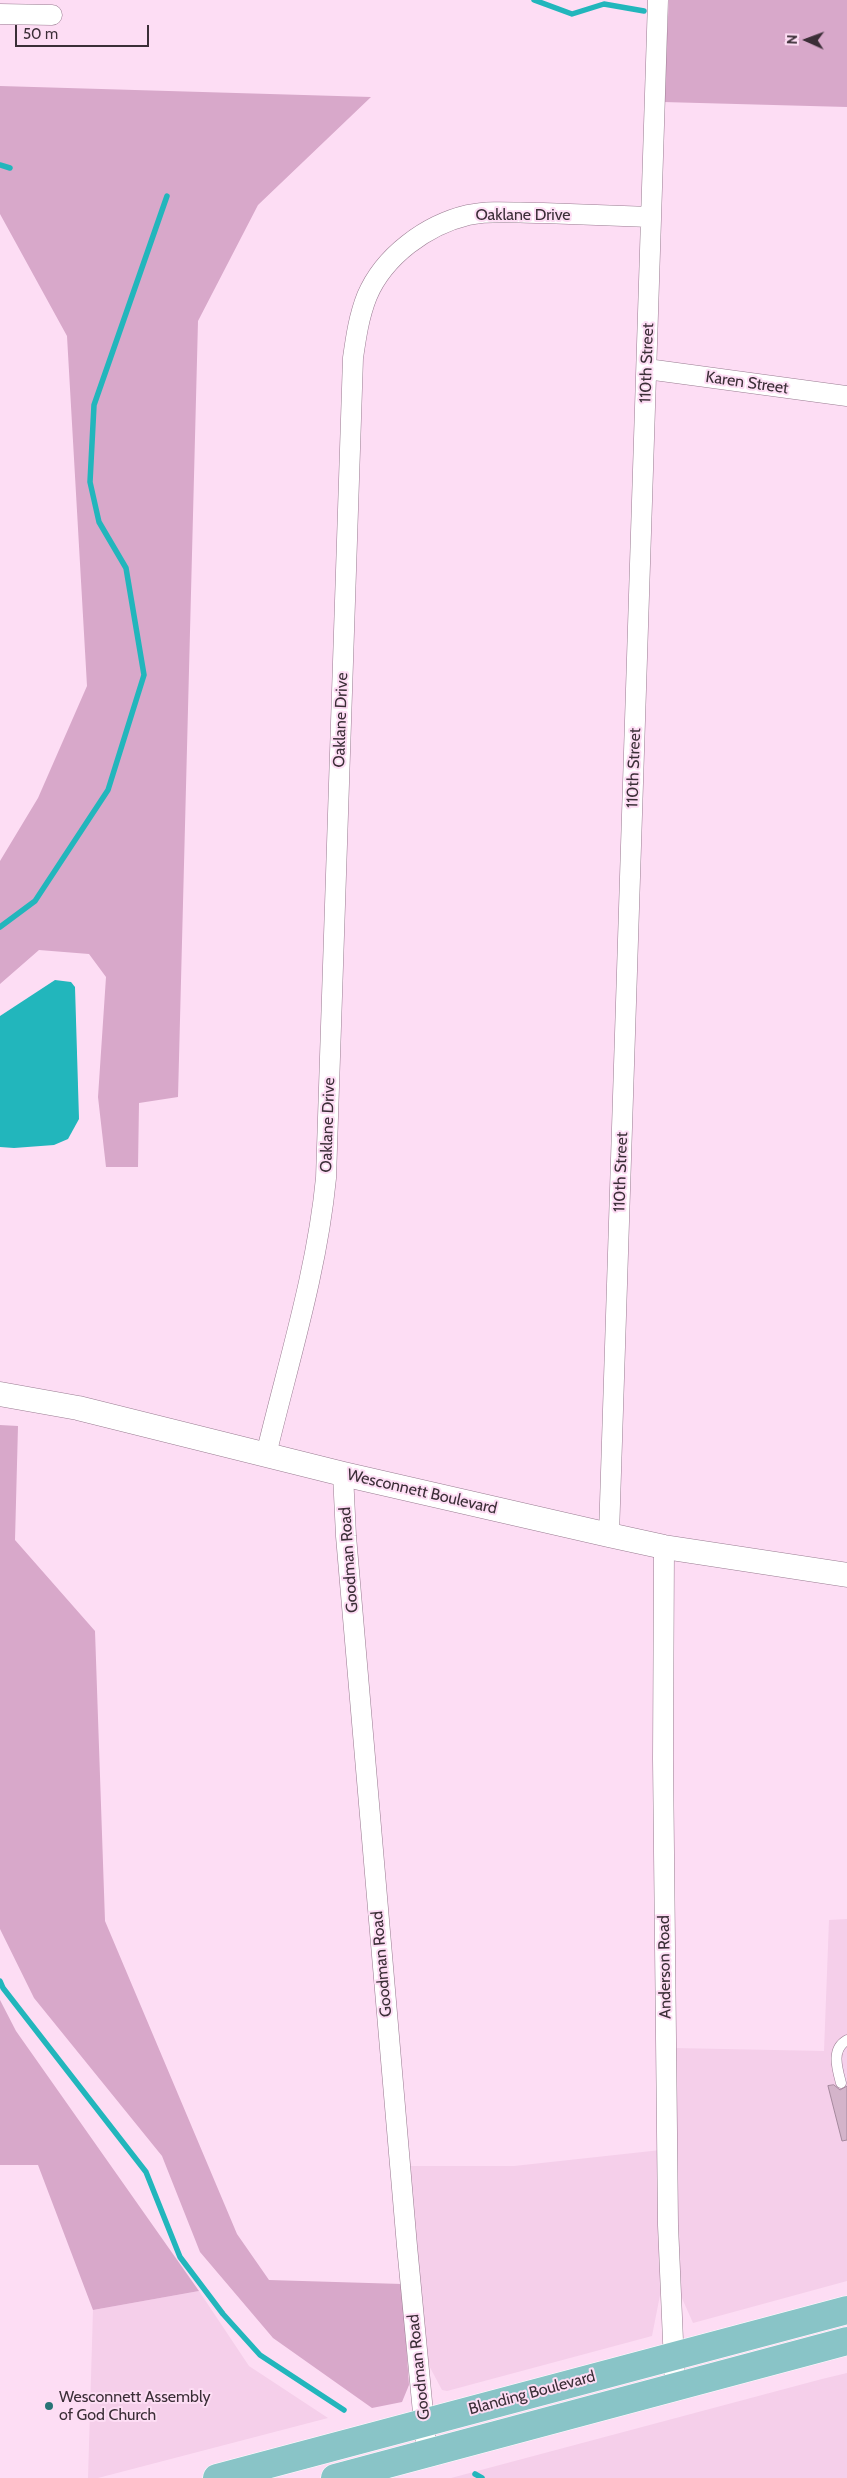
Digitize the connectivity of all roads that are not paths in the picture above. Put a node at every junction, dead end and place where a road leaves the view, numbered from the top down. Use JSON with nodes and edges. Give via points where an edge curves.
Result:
{"nodes":[{"id":1,"x":658,"y":0,"type":"edge"},
{"id":2,"x":0,"y":14,"type":"edge"},
{"id":3,"x":52,"y":16,"type":"dead end"},
{"id":4,"x":650,"y":217,"type":"junction"},
{"id":5,"x":647,"y":369,"type":"junction"},
{"id":6,"x":847,"y":396,"type":"edge"},
{"id":7,"x":0,"y":1394,"type":"edge"},
{"id":8,"x":266,"y":1455,"type":"junction"},
{"id":9,"x":343,"y":1474,"type":"junction"},
{"id":10,"x":609,"y":1535,"type":"junction"},
{"id":11,"x":664,"y":1546,"type":"junction"},
{"id":12,"x":847,"y":1576,"type":"edge"},
{"id":13,"x":847,"y":2040,"type":"edge"},
{"id":14,"x":841,"y":2083,"type":"dead end"},
{"id":15,"x":847,"y":2310,"type":"edge"},
{"id":16,"x":847,"y":2341,"type":"edge"},
{"id":17,"x":674,"y":2355,"type":"junction"},
{"id":18,"x":675,"y":2387,"type":"junction"},
{"id":19,"x":425,"y":2422,"type":"junction"},
{"id":20,"x":427,"y":2454,"type":"junction"},
{"id":21,"x":378,"y":2472,"type":"edge"},
{"id":22,"x":217,"y":2478,"type":"edge"},
{"id":23,"x":335,"y":2478,"type":"edge"}],
"edges":[{"from":1,"to":4,"type":"street","name":"110th Street"},
{"from":2,"to":3,"type":"street"},
{"from":4,"to":5,"type":"street","name":"110th Street"},
{"from":4,"to":8,"type":"street","name":"Oaklane Drive","via":[[495,212],[441,223],[419,236],[381,272],[368,294],[359,320],[353,358],[326,1178],[314,1262]]},
{"from":5,"to":6,"type":"street","name":"Karen Street"},
{"from":5,"to":10,"type":"street","name":"110th Street"},
{"from":7,"to":8,"type":"street","name":"Wesconnett Boulevard","via":[[78,1408]]},
{"from":8,"to":9,"type":"street","name":"Wesconnett Boulevard"},
{"from":9,"to":10,"type":"street","name":"Wesconnett Boulevard"},
{"from":9,"to":19,"type":"street","name":"Goodman Road","via":[[396,2128]]},
{"from":10,"to":11,"type":"street","name":"Wesconnett Boulevard"},
{"from":11,"to":12,"type":"street","name":"Wesconnett Boulevard"},
{"from":11,"to":17,"type":"street","name":"Anderson Road","via":[[662,1759],[668,2225]]},
{"from":13,"to":14,"type":"lane","via":[[837,2049],[836,2062]]},
{"from":15,"to":17,"type":"main road","name":"Blanding Boulevard"},
{"from":16,"to":18,"type":"main road","name":"Blanding Boulevard"},
{"from":17,"to":18,"type":"street","name":"Anderson Road"},
{"from":17,"to":19,"type":"main road","name":"Blanding Boulevard"},
{"from":18,"to":20,"type":"main road","name":"Blanding Boulevard"},
{"from":19,"to":20,"type":"street","name":"Goodman Road"},
{"from":19,"to":22,"type":"main road","name":"Blanding Boulevard"},
{"from":20,"to":21,"type":"main road","name":"Blanding Boulevard"},
{"from":21,"to":23,"type":"main road","name":"Blanding Boulevard"}]}
